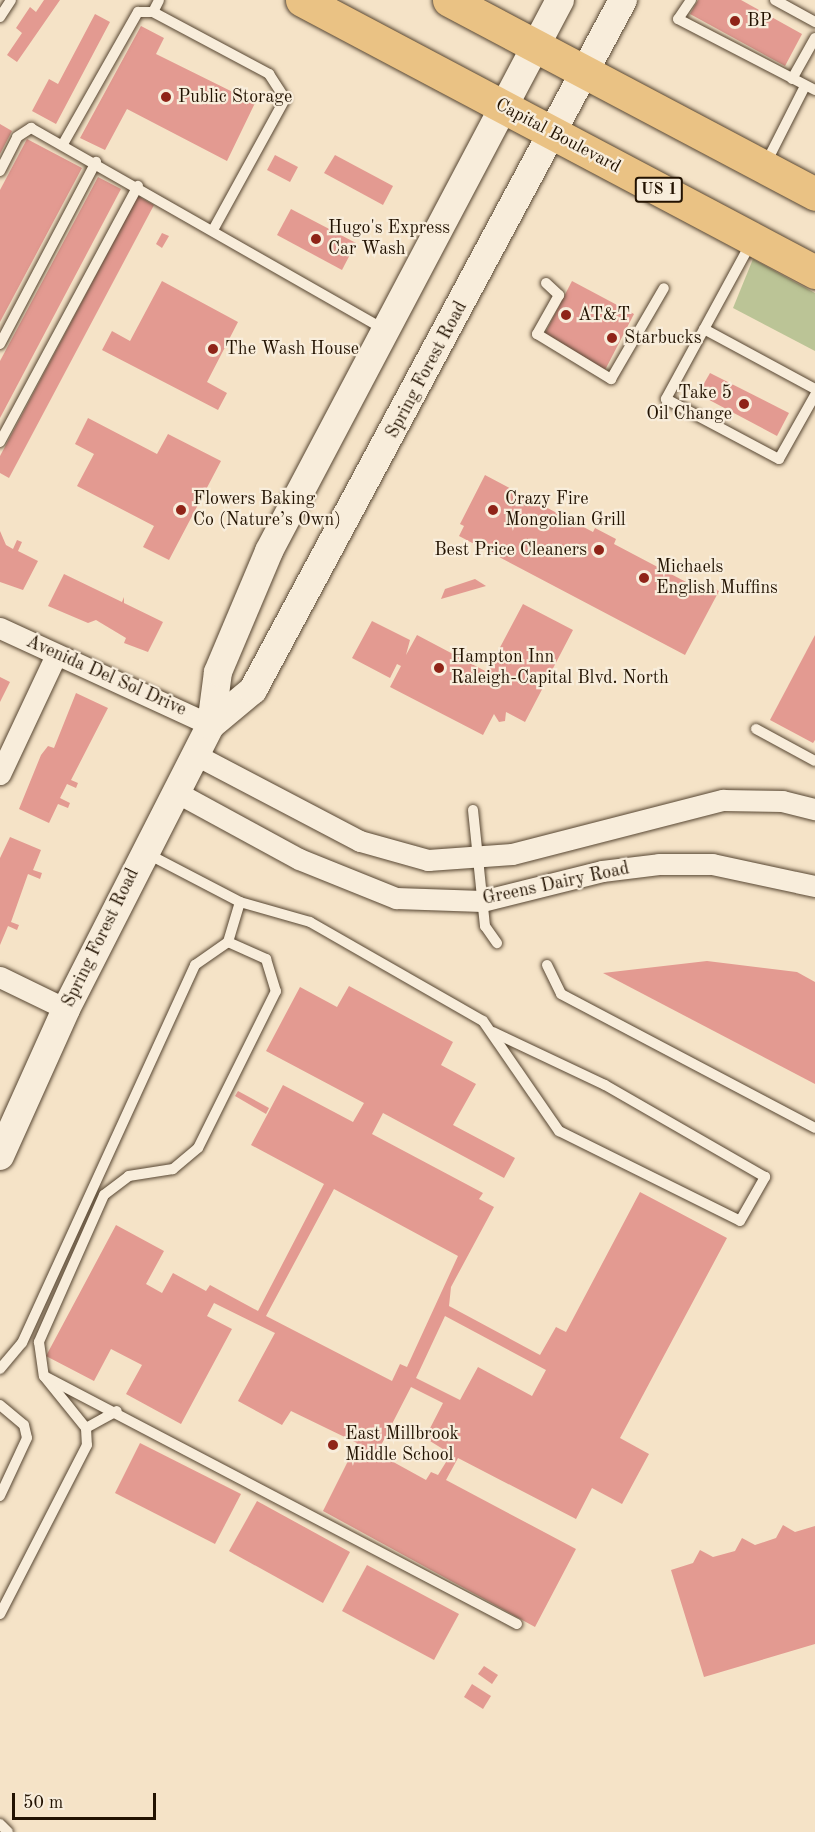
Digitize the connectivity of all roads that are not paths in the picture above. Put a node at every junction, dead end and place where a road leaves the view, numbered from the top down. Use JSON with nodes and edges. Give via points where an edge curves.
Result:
{"nodes":[{"id":1,"x":11,"y":0,"type":"edge"},
{"id":2,"x":159,"y":0,"type":"edge"},
{"id":3,"x":302,"y":0,"type":"edge"},
{"id":4,"x":449,"y":0,"type":"edge"},
{"id":5,"x":560,"y":0,"type":"edge"},
{"id":6,"x":623,"y":0,"type":"edge"},
{"id":7,"x":691,"y":0,"type":"edge"},
{"id":8,"x":775,"y":0,"type":"edge"},
{"id":9,"x":153,"y":12,"type":"junction"},
{"id":10,"x":0,"y":17,"type":"edge"},
{"id":11,"x":815,"y":22,"type":"edge"},
{"id":12,"x":815,"y":38,"type":"edge"},
{"id":13,"x":536,"y":45,"type":"junction"},
{"id":14,"x":585,"y":72,"type":"junction"},
{"id":15,"x":792,"y":79,"type":"junction"},
{"id":16,"x":810,"y":88,"type":"edge"},
{"id":17,"x":503,"y":107,"type":"junction"},
{"id":18,"x":552,"y":133,"type":"junction"},
{"id":19,"x":63,"y":144,"type":"junction"},
{"id":20,"x":96,"y":162,"type":"junction"},
{"id":21,"x":764,"y":167,"type":"junction"},
{"id":22,"x":0,"y":171,"type":"edge"},
{"id":23,"x":138,"y":186,"type":"junction"},
{"id":24,"x":815,"y":194,"type":"edge"},
{"id":25,"x":214,"y":228,"type":"junction"},
{"id":26,"x":753,"y":240,"type":"junction"},
{"id":27,"x":815,"y":272,"type":"edge"},
{"id":28,"x":546,"y":283,"type":"dead end"},
{"id":29,"x":664,"y":288,"type":"dead end"},
{"id":30,"x":384,"y":329,"type":"junction"},
{"id":31,"x":704,"y":329,"type":"junction"},
{"id":32,"x":0,"y":344,"type":"edge"},
{"id":33,"x":815,"y":389,"type":"edge"},
{"id":34,"x":815,"y":395,"type":"edge"},
{"id":35,"x":0,"y":442,"type":"edge"},
{"id":36,"x":0,"y":628,"type":"edge"},
{"id":37,"x":56,"y":655,"type":"junction"},
{"id":38,"x":212,"y":725,"type":"junction"},
{"id":39,"x":756,"y":729,"type":"dead end"},
{"id":40,"x":196,"y":755,"type":"junction"},
{"id":41,"x":815,"y":761,"type":"edge"},
{"id":42,"x":0,"y":774,"type":"edge"},
{"id":43,"x":176,"y":792,"type":"junction"},
{"id":44,"x":815,"y":809,"type":"edge"},
{"id":45,"x":473,"y":810,"type":"dead end"},
{"id":46,"x":144,"y":852,"type":"junction"},
{"id":47,"x":477,"y":859,"type":"junction"},
{"id":48,"x":815,"y":886,"type":"edge"},
{"id":49,"x":482,"y":901,"type":"junction"},
{"id":50,"x":240,"y":902,"type":"junction"},
{"id":51,"x":228,"y":942,"type":"junction"},
{"id":52,"x":497,"y":943,"type":"dead end"},
{"id":53,"x":547,"y":964,"type":"dead end"},
{"id":54,"x":0,"y":977,"type":"edge"},
{"id":55,"x":66,"y":1009,"type":"junction"},
{"id":56,"x":493,"y":1032,"type":"junction"},
{"id":57,"x":815,"y":1128,"type":"edge"},
{"id":58,"x":0,"y":1156,"type":"edge"},
{"id":59,"x":0,"y":1369,"type":"edge"},
{"id":60,"x":44,"y":1376,"type":"junction"},
{"id":61,"x":0,"y":1405,"type":"edge"},
{"id":62,"x":117,"y":1411,"type":"junction"},
{"id":63,"x":86,"y":1428,"type":"junction"},
{"id":64,"x":0,"y":1496,"type":"edge"},
{"id":65,"x":0,"y":1614,"type":"edge"},
{"id":66,"x":517,"y":1624,"type":"dead end"},
{"id":67,"x":0,"y":1824,"type":"edge"},
{"id":68,"x":8,"y":1832,"type":"edge"}],
"edges":[{"from":1,"to":10,"type":"lane"},
{"from":2,"to":9,"type":"lane"},
{"from":3,"to":17,"type":"highway","name":"Capital Boulevard","number":"US 1"},
{"from":4,"to":13,"type":"highway"},
{"from":5,"to":13,"type":"main road","name":"Spring Forest Road"},
{"from":6,"to":14,"type":"main road","name":"Spring Forest Road"},
{"from":7,"to":15,"type":"lane","via":[[678,19]]},
{"from":8,"to":11,"type":"lane"},
{"from":9,"to":19,"type":"lane","via":[[138,12],[129,21]]},
{"from":9,"to":25,"type":"lane","via":[[268,74],[285,99]]},
{"from":12,"to":15,"type":"lane"},
{"from":13,"to":14,"type":"highway"},
{"from":13,"to":17,"type":"main road","name":"Spring Forest Road"},
{"from":14,"to":18,"type":"main road","name":"Spring Forest Road"},
{"from":14,"to":21,"type":"highway"},
{"from":15,"to":16,"type":"lane"},
{"from":16,"to":21,"type":"lane"},
{"from":17,"to":18,"type":"highway","name":"Capital Boulevard","number":"US 1"},
{"from":17,"to":30,"type":"main road","name":"Spring Forest Road"},
{"from":18,"to":26,"type":"highway","name":"Capital Boulevard","number":"US 1"},
{"from":18,"to":38,"type":"main road","name":"Spring Forest Road","via":[[253,690]]},
{"from":19,"to":20,"type":"lane"},
{"from":19,"to":22,"type":"lane","via":[[24,129]]},
{"from":20,"to":23,"type":"lane"},
{"from":20,"to":32,"type":"lane"},
{"from":21,"to":24,"type":"highway"},
{"from":23,"to":25,"type":"lane"},
{"from":23,"to":35,"type":"lane"},
{"from":25,"to":30,"type":"lane"},
{"from":26,"to":27,"type":"highway","name":"Capital Boulevard","number":"US 1"},
{"from":26,"to":31,"type":"lane"},
{"from":28,"to":29,"type":"lane","via":[[558,295],[537,334],[611,379]]},
{"from":30,"to":38,"type":"main road","name":"Spring Forest Road","via":[[245,606],[218,672]]},
{"from":31,"to":33,"type":"lane"},
{"from":31,"to":34,"type":"lane","via":[[666,399],[680,408],[779,459]]},
{"from":36,"to":37,"type":"street","name":"Avenida Del Sol Drive"},
{"from":37,"to":38,"type":"street","name":"Avenida Del Sol Drive"},
{"from":37,"to":42,"type":"street"},
{"from":38,"to":40,"type":"main road","name":"Spring Forest Road"},
{"from":39,"to":41,"type":"lane"},
{"from":40,"to":43,"type":"main road","name":"Spring Forest Road"},
{"from":40,"to":47,"type":"street","via":[[392,853],[428,860]]},
{"from":43,"to":46,"type":"main road","name":"Spring Forest Road"},
{"from":43,"to":49,"type":"street","name":"Greens Dairy Road","via":[[351,883],[396,898]]},
{"from":44,"to":47,"type":"street","via":[[782,801],[723,800]]},
{"from":45,"to":47,"type":"lane"},
{"from":46,"to":50,"type":"lane"},
{"from":46,"to":55,"type":"main road","name":"Spring Forest Road"},
{"from":47,"to":49,"type":"lane"},
{"from":48,"to":49,"type":"street","name":"Greens Dairy Road","via":[[736,868],[659,864],[602,871]]},
{"from":49,"to":52,"type":"lane","via":[[485,926]]},
{"from":50,"to":51,"type":"lane"},
{"from":50,"to":56,"type":"lane","via":[[310,922],[416,980]]},
{"from":51,"to":59,"type":"lane","via":[[195,965],[22,1343]]},
{"from":51,"to":60,"type":"lane","via":[[266,959],[276,991],[189,1161],[129,1176],[104,1195],[39,1342]]},
{"from":53,"to":57,"type":"lane","via":[[561,994]]},
{"from":54,"to":55,"type":"street"},
{"from":55,"to":58,"type":"main road","name":"Spring Forest Road"},
{"from":56,"to":56,"type":"lane","via":[[560,1131],[740,1221],[765,1177],[605,1085]]},
{"from":60,"to":62,"type":"lane"},
{"from":60,"to":63,"type":"lane"},
{"from":61,"to":64,"type":"lane","via":[[24,1425],[27,1437]]},
{"from":62,"to":63,"type":"lane"},
{"from":62,"to":66,"type":"lane"},
{"from":63,"to":65,"type":"lane","via":[[83,1458]]},
{"from":67,"to":68,"type":"lane"}]}
